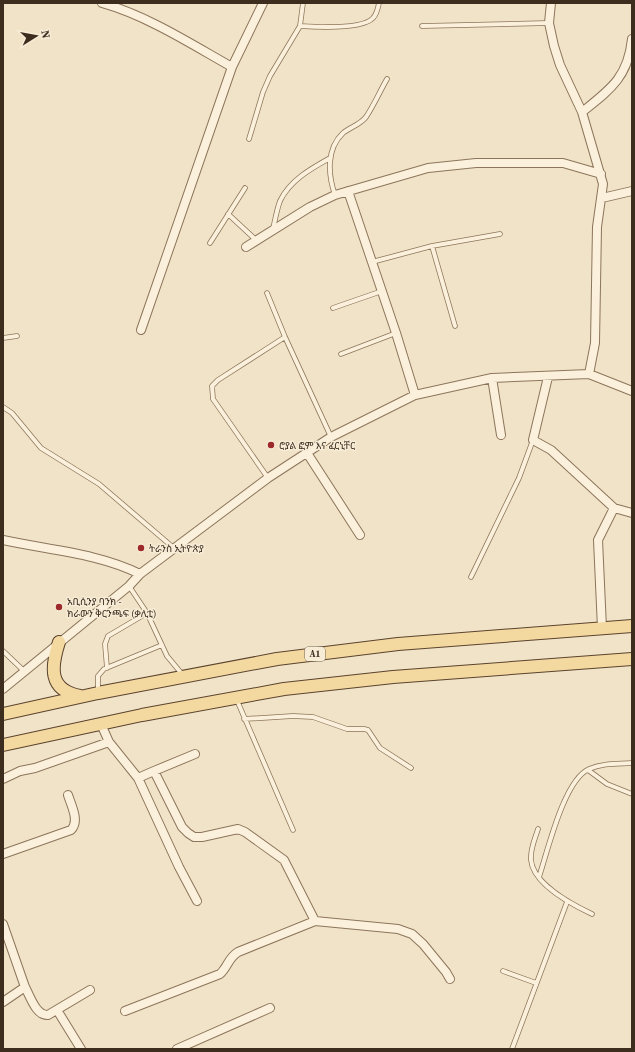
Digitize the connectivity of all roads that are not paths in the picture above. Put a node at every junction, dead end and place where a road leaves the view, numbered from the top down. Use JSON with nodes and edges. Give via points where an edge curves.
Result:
{"nodes":[{"id":1,"x":102,"y":3,"type":"edge"},
{"id":2,"x":263,"y":3,"type":"edge"},
{"id":3,"x":303,"y":3,"type":"edge"},
{"id":4,"x":379,"y":3,"type":"edge"},
{"id":5,"x":551,"y":3,"type":"edge"},
{"id":6,"x":549,"y":24,"type":"junction"},
{"id":7,"x":300,"y":26,"type":"junction"},
{"id":8,"x":422,"y":26,"type":"dead end"},
{"id":9,"x":632,"y":39,"type":"edge"},
{"id":10,"x":232,"y":67,"type":"junction"},
{"id":11,"x":387,"y":79,"type":"dead end"},
{"id":12,"x":582,"y":112,"type":"junction"},
{"id":13,"x":249,"y":139,"type":"dead end"},
{"id":14,"x":330,"y":158,"type":"junction"},
{"id":15,"x":601,"y":174,"type":"junction"},
{"id":16,"x":245,"y":188,"type":"dead end"},
{"id":17,"x":348,"y":191,"type":"junction"},
{"id":18,"x":632,"y":191,"type":"edge"},
{"id":19,"x":336,"y":195,"type":"junction"},
{"id":20,"x":602,"y":198,"type":"junction"},
{"id":21,"x":228,"y":214,"type":"junction"},
{"id":22,"x":273,"y":229,"type":"junction"},
{"id":23,"x":500,"y":234,"type":"dead end"},
{"id":24,"x":256,"y":240,"type":"junction"},
{"id":25,"x":210,"y":243,"type":"dead end"},
{"id":26,"x":432,"y":246,"type":"junction"},
{"id":27,"x":246,"y":247,"type":"dead end"},
{"id":28,"x":372,"y":262,"type":"junction"},
{"id":29,"x":382,"y":291,"type":"junction"},
{"id":30,"x":267,"y":293,"type":"dead end"},
{"id":31,"x":333,"y":308,"type":"dead end"},
{"id":32,"x":455,"y":326,"type":"dead end"},
{"id":33,"x":141,"y":330,"type":"dead end"},
{"id":34,"x":396,"y":333,"type":"junction"},
{"id":35,"x":17,"y":336,"type":"dead end"},
{"id":36,"x":285,"y":337,"type":"junction"},
{"id":37,"x":3,"y":338,"type":"edge"},
{"id":38,"x":341,"y":354,"type":"dead end"},
{"id":39,"x":589,"y":374,"type":"junction"},
{"id":40,"x":548,"y":377,"type":"junction"},
{"id":41,"x":492,"y":378,"type":"junction"},
{"id":42,"x":632,"y":391,"type":"edge"},
{"id":43,"x":415,"y":395,"type":"junction"},
{"id":44,"x":3,"y":407,"type":"edge"},
{"id":45,"x":501,"y":435,"type":"dead end"},
{"id":46,"x":331,"y":437,"type":"junction"},
{"id":47,"x":533,"y":440,"type":"junction"},
{"id":48,"x":307,"y":453,"type":"junction"},
{"id":49,"x":268,"y":478,"type":"junction"},
{"id":50,"x":614,"y":508,"type":"junction"},
{"id":51,"x":632,"y":513,"type":"edge"},
{"id":52,"x":360,"y":535,"type":"dead end"},
{"id":53,"x":3,"y":540,"type":"edge"},
{"id":54,"x":175,"y":549,"type":"junction"},
{"id":55,"x":140,"y":574,"type":"junction"},
{"id":56,"x":471,"y":577,"type":"dead end"},
{"id":57,"x":129,"y":586,"type":"junction"},
{"id":58,"x":147,"y":613,"type":"junction"},
{"id":59,"x":632,"y":626,"type":"edge"},
{"id":60,"x":602,"y":628,"type":"junction"},
{"id":61,"x":59,"y":642,"type":"junction"},
{"id":62,"x":162,"y":645,"type":"junction"},
{"id":63,"x":3,"y":651,"type":"edge"},
{"id":64,"x":632,"y":659,"type":"edge"},
{"id":65,"x":107,"y":668,"type":"junction"},
{"id":66,"x":24,"y":672,"type":"junction"},
{"id":67,"x":184,"y":678,"type":"junction"},
{"id":68,"x":3,"y":688,"type":"edge"},
{"id":69,"x":98,"y":693,"type":"junction"},
{"id":70,"x":83,"y":696,"type":"junction"},
{"id":71,"x":236,"y":698,"type":"junction"},
{"id":72,"x":3,"y":714,"type":"edge"},
{"id":73,"x":244,"y":719,"type":"junction"},
{"id":74,"x":101,"y":724,"type":"junction"},
{"id":75,"x":109,"y":742,"type":"junction"},
{"id":76,"x":3,"y":745,"type":"edge"},
{"id":77,"x":196,"y":754,"type":"dead end"},
{"id":78,"x":632,"y":763,"type":"edge"},
{"id":79,"x":411,"y":768,"type":"dead end"},
{"id":80,"x":588,"y":770,"type":"junction"},
{"id":81,"x":154,"y":771,"type":"junction"},
{"id":82,"x":3,"y":778,"type":"edge"},
{"id":83,"x":138,"y":778,"type":"junction"},
{"id":84,"x":632,"y":794,"type":"edge"},
{"id":85,"x":68,"y":795,"type":"dead end"},
{"id":86,"x":538,"y":829,"type":"dead end"},
{"id":87,"x":294,"y":830,"type":"dead end"},
{"id":88,"x":3,"y":854,"type":"edge"},
{"id":89,"x":539,"y":876,"type":"junction"},
{"id":90,"x":197,"y":901,"type":"dead end"},
{"id":91,"x":567,"y":902,"type":"junction"},
{"id":92,"x":592,"y":914,"type":"dead end"},
{"id":93,"x":315,"y":921,"type":"junction"},
{"id":94,"x":3,"y":924,"type":"edge"},
{"id":95,"x":503,"y":971,"type":"dead end"},
{"id":96,"x":450,"y":979,"type":"dead end"},
{"id":97,"x":536,"y":983,"type":"junction"},
{"id":98,"x":25,"y":987,"type":"junction"},
{"id":99,"x":90,"y":990,"type":"dead end"},
{"id":100,"x":3,"y":1002,"type":"edge"},
{"id":101,"x":270,"y":1008,"type":"dead end"},
{"id":102,"x":57,"y":1010,"type":"junction"},
{"id":103,"x":125,"y":1011,"type":"dead end"},
{"id":104,"x":182,"y":1048,"type":"edge"},
{"id":105,"x":81,"y":1049,"type":"edge"},
{"id":106,"x":512,"y":1049,"type":"edge"}],
"edges":[{"from":1,"to":10,"type":"street","via":[[157,27]]},
{"from":2,"to":10,"type":"street"},
{"from":3,"to":7,"type":"lane"},
{"from":4,"to":7,"type":"lane","via":[[373,18],[367,21],[347,26]]},
{"from":5,"to":6,"type":"street"},
{"from":6,"to":8,"type":"lane"},
{"from":6,"to":12,"type":"street","via":[[560,65]]},
{"from":7,"to":13,"type":"lane","via":[[270,76]]},
{"from":9,"to":12,"type":"street","via":[[627,65],[620,78]]},
{"from":10,"to":33,"type":"street"},
{"from":11,"to":14,"type":"lane","via":[[366,117],[343,133]]},
{"from":12,"to":15,"type":"street"},
{"from":14,"to":19,"type":"lane","via":[[331,183]]},
{"from":14,"to":22,"type":"lane","via":[[308,170],[287,191],[280,201]]},
{"from":15,"to":17,"type":"street","via":[[563,163],[476,164],[428,168]]},
{"from":15,"to":20,"type":"street"},
{"from":16,"to":21,"type":"lane"},
{"from":17,"to":19,"type":"street"},
{"from":17,"to":28,"type":"street"},
{"from":18,"to":20,"type":"street"},
{"from":19,"to":22,"type":"street"},
{"from":20,"to":39,"type":"street","via":[[597,227],[595,344]]},
{"from":21,"to":24,"type":"lane"},
{"from":21,"to":25,"type":"lane"},
{"from":22,"to":24,"type":"street"},
{"from":23,"to":26,"type":"lane"},
{"from":24,"to":27,"type":"street"},
{"from":26,"to":28,"type":"lane"},
{"from":26,"to":32,"type":"lane"},
{"from":28,"to":29,"type":"street"},
{"from":29,"to":31,"type":"lane"},
{"from":29,"to":34,"type":"street"},
{"from":30,"to":36,"type":"lane"},
{"from":34,"to":38,"type":"lane"},
{"from":34,"to":43,"type":"street"},
{"from":35,"to":37,"type":"lane"},
{"from":36,"to":46,"type":"lane"},
{"from":36,"to":49,"type":"lane","via":[[212,386],[213,399]]},
{"from":39,"to":40,"type":"street"},
{"from":39,"to":42,"type":"street"},
{"from":40,"to":41,"type":"street"},
{"from":40,"to":47,"type":"street"},
{"from":41,"to":43,"type":"street"},
{"from":41,"to":45,"type":"street"},
{"from":43,"to":46,"type":"street"},
{"from":44,"to":54,"type":"lane","via":[[12,413],[41,448],[99,484]]},
{"from":46,"to":48,"type":"street"},
{"from":47,"to":50,"type":"street","via":[[551,450]]},
{"from":47,"to":56,"type":"lane","via":[[519,478]]},
{"from":48,"to":49,"type":"street"},
{"from":48,"to":52,"type":"street"},
{"from":49,"to":54,"type":"street"},
{"from":50,"to":51,"type":"street"},
{"from":50,"to":60,"type":"street","via":[[598,540]]},
{"from":53,"to":55,"type":"street","via":[[106,561]]},
{"from":54,"to":55,"type":"street"},
{"from":55,"to":57,"type":"street"},
{"from":57,"to":58,"type":"lane"},
{"from":57,"to":61,"type":"street"},
{"from":58,"to":62,"type":"lane"},
{"from":58,"to":65,"type":"lane","via":[[108,636],[105,644]]},
{"from":59,"to":60,"type":"main road","number":"A1"},
{"from":60,"to":67,"type":"main road","number":"A1","via":[[398,644],[277,659]]},
{"from":61,"to":66,"type":"street"},
{"from":61,"to":70,"type":"main road","via":[[54,662],[56,680],[69,694]]},
{"from":62,"to":65,"type":"lane"},
{"from":62,"to":67,"type":"lane"},
{"from":63,"to":66,"type":"lane"},
{"from":64,"to":71,"type":"main road","via":[[394,677],[284,689]]},
{"from":65,"to":69,"type":"lane","via":[[98,676]]},
{"from":66,"to":68,"type":"street"},
{"from":67,"to":69,"type":"main road","number":"A1"},
{"from":69,"to":70,"type":"main road","number":"A1"},
{"from":70,"to":72,"type":"main road","number":"A1"},
{"from":71,"to":73,"type":"lane"},
{"from":71,"to":74,"type":"main road"},
{"from":73,"to":79,"type":"lane","via":[[293,716],[313,718],[347,729],[368,730],[380,748]]},
{"from":73,"to":87,"type":"lane"},
{"from":74,"to":75,"type":"street"},
{"from":74,"to":76,"type":"main road"},
{"from":75,"to":82,"type":"street"},
{"from":75,"to":83,"type":"street"},
{"from":77,"to":81,"type":"street"},
{"from":78,"to":80,"type":"lane","via":[[603,764]]},
{"from":80,"to":84,"type":"lane","via":[[607,784]]},
{"from":80,"to":89,"type":"lane","via":[[576,779],[568,792]]},
{"from":81,"to":83,"type":"street"},
{"from":81,"to":93,"type":"street","via":[[182,827],[188,833],[194,837],[202,837],[232,830],[245,832],[284,860]]},
{"from":83,"to":90,"type":"street","via":[[178,867]]},
{"from":85,"to":88,"type":"street","via":[[76,820],[71,830]]},
{"from":86,"to":89,"type":"lane","via":[[531,861]]},
{"from":89,"to":91,"type":"lane"},
{"from":91,"to":92,"type":"lane"},
{"from":91,"to":97,"type":"lane"},
{"from":93,"to":96,"type":"street","via":[[398,929],[412,934],[439,962]]},
{"from":93,"to":103,"type":"street","via":[[230,956],[225,970],[220,974]]},
{"from":94,"to":98,"type":"street"},
{"from":95,"to":97,"type":"lane"},
{"from":97,"to":106,"type":"lane"},
{"from":98,"to":100,"type":"street"},
{"from":98,"to":102,"type":"street","via":[[39,1012],[48,1015]]},
{"from":99,"to":102,"type":"street"},
{"from":101,"to":104,"type":"street"},
{"from":102,"to":105,"type":"street"}]}
